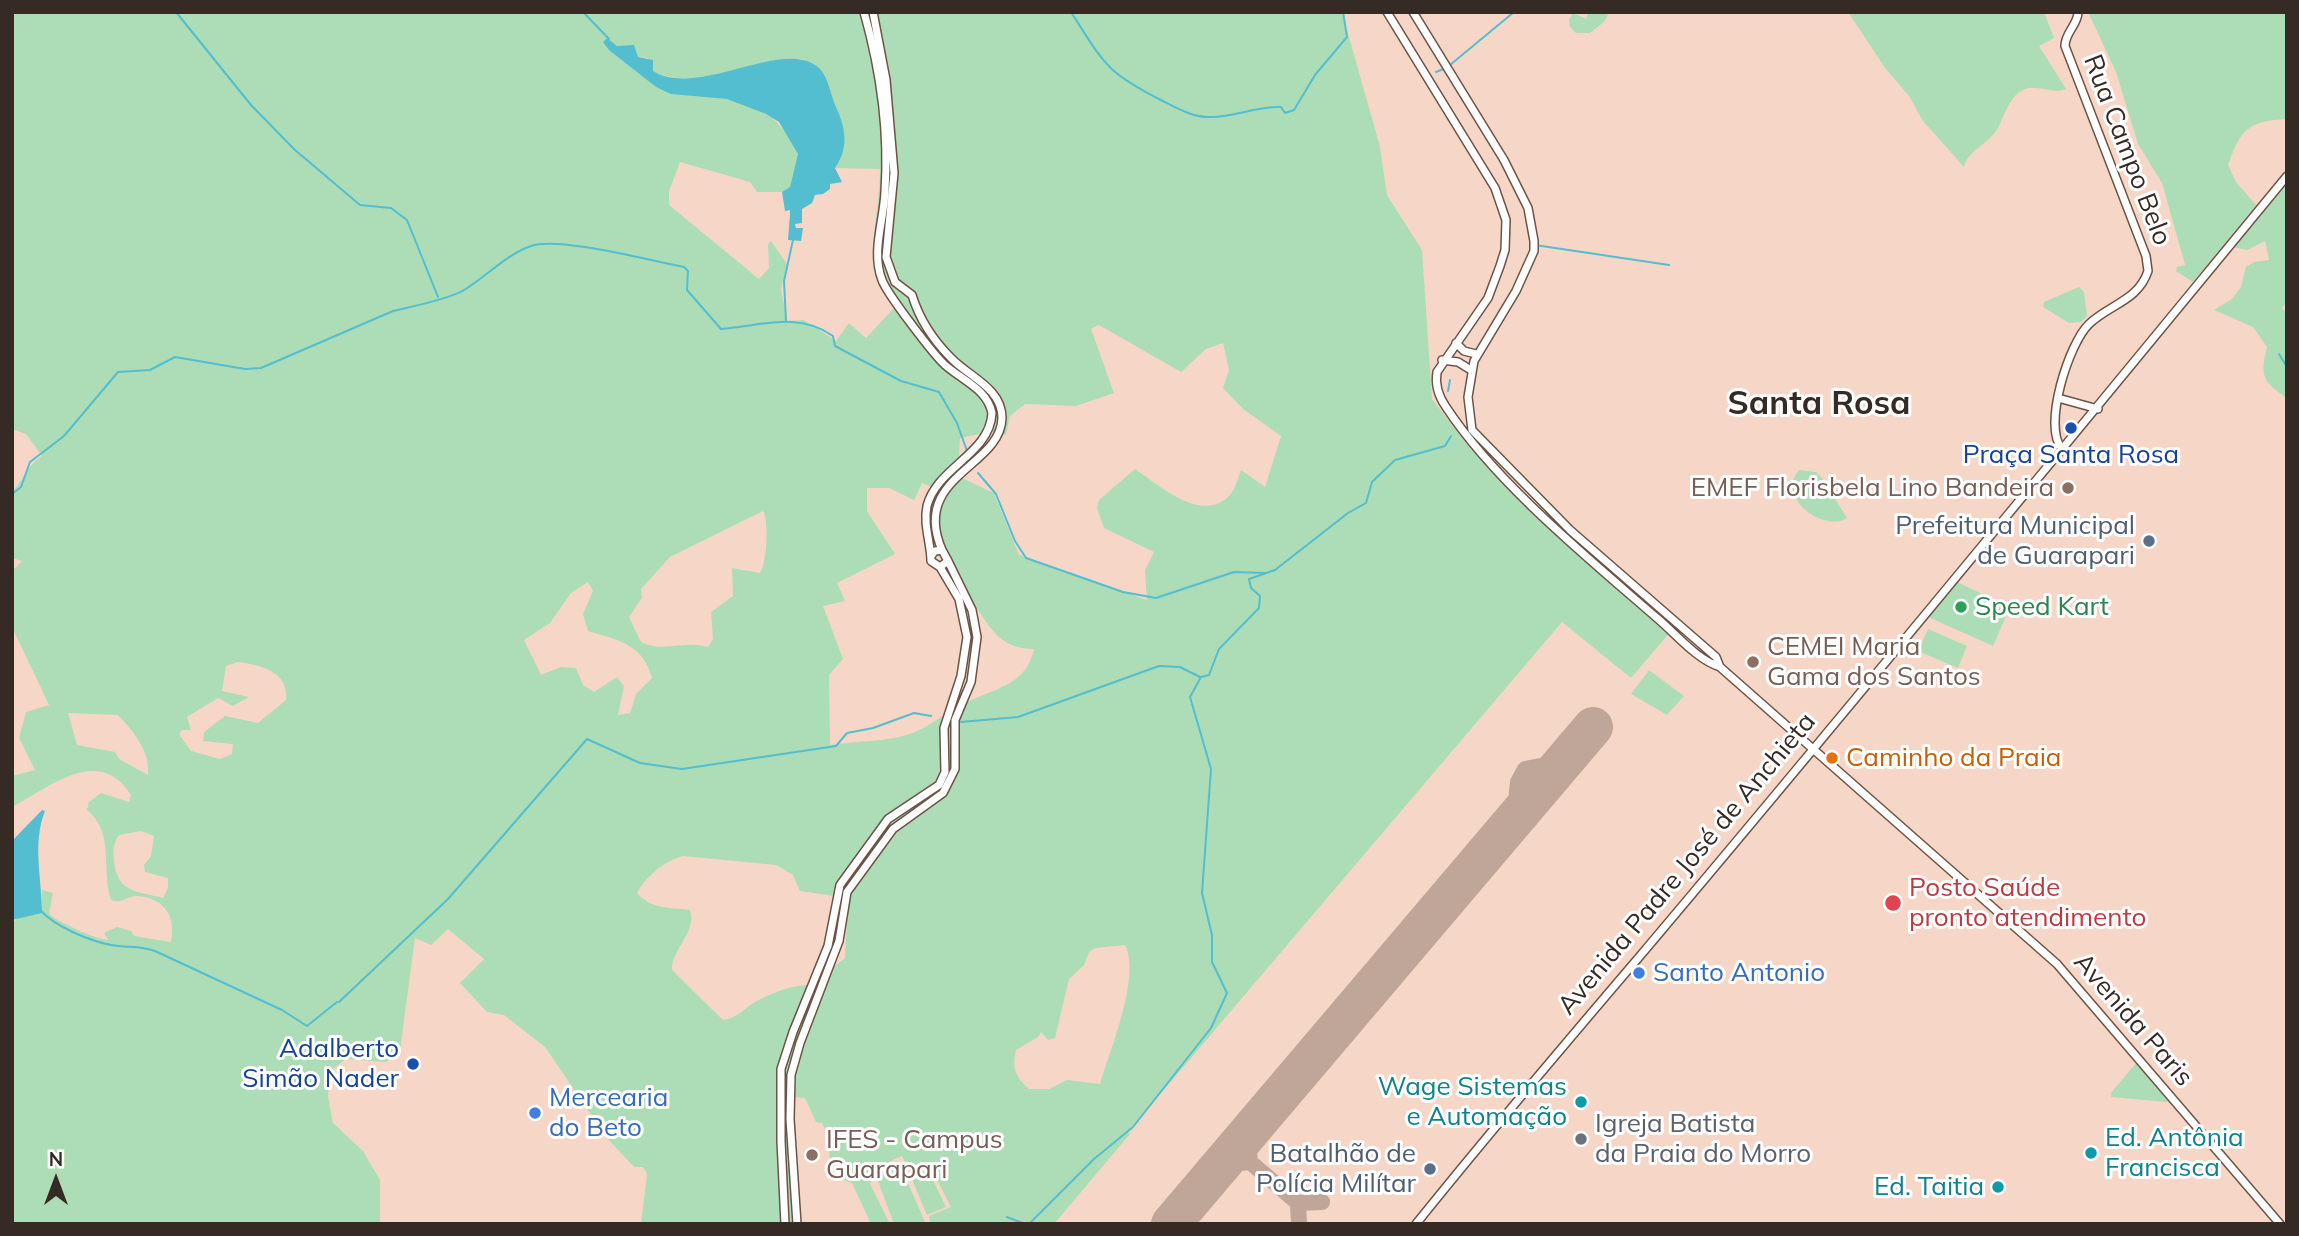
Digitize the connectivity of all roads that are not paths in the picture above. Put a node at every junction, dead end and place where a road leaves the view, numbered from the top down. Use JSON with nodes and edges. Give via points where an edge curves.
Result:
{"nodes":[{"id":1,"x":864,"y":12,"type":"edge"},
{"id":2,"x":873,"y":12,"type":"edge"},
{"id":3,"x":1387,"y":12,"type":"edge"},
{"id":4,"x":1413,"y":12,"type":"edge"},
{"id":5,"x":2078,"y":12,"type":"edge"},
{"id":6,"x":2287,"y":176,"type":"edge"},
{"id":7,"x":902,"y":289,"type":"junction"},
{"id":8,"x":892,"y":299,"type":"junction"},
{"id":9,"x":914,"y":300,"type":"junction"},
{"id":10,"x":901,"y":309,"type":"junction"},
{"id":11,"x":1455,"y":343,"type":"junction"},
{"id":12,"x":1476,"y":354,"type":"junction"},
{"id":13,"x":1442,"y":360,"type":"junction"},
{"id":14,"x":1471,"y":370,"type":"junction"},
{"id":15,"x":2057,"y":398,"type":"junction"},
{"id":16,"x":2098,"y":409,"type":"junction"},
{"id":17,"x":2063,"y":449,"type":"junction"},
{"id":18,"x":942,"y":550,"type":"junction"},
{"id":19,"x":931,"y":556,"type":"junction"},
{"id":20,"x":948,"y":561,"type":"junction"},
{"id":21,"x":940,"y":567,"type":"junction"},
{"id":22,"x":1720,"y":667,"type":"junction"},
{"id":23,"x":1811,"y":748,"type":"junction"},
{"id":24,"x":785,"y":1224,"type":"edge"},
{"id":25,"x":797,"y":1224,"type":"edge"},
{"id":26,"x":1416,"y":1224,"type":"edge"},
{"id":27,"x":2280,"y":1224,"type":"edge"}],
"edges":[{"from":1,"to":8,"type":"street","via":[[874,49],[885,151],[877,256],[882,281]]},
{"from":2,"to":7,"type":"street","via":[[886,80],[894,173],[886,257],[889,271]]},
{"from":3,"to":11,"type":"street","via":[[1495,188],[1506,220],[1505,250],[1492,290]]},
{"from":4,"to":12,"type":"street","via":[[1504,160],[1528,208],[1534,245],[1516,291]]},
{"from":5,"to":15,"type":"street","name":"Rua Campo Belo","via":[[2064,46],[2148,271],[2131,297],[2090,323],[2082,334]]},
{"from":6,"to":16,"type":"street","name":"Avenida Padre José de Anchieta"},
{"from":7,"to":8,"type":"street"},
{"from":7,"to":9,"type":"street"},
{"from":8,"to":10,"type":"street"},
{"from":9,"to":10,"type":"street"},
{"from":9,"to":18,"type":"street","via":[[921,319],[945,351],[989,388],[1002,414],[997,436],[949,484],[939,503],[936,522]]},
{"from":10,"to":19,"type":"street","via":[[945,365],[981,392],[992,414],[986,436],[949,470],[931,498],[926,519]]},
{"from":11,"to":12,"type":"street"},
{"from":11,"to":13,"type":"street"},
{"from":12,"to":14,"type":"street"},
{"from":13,"to":14,"type":"street"},
{"from":13,"to":22,"type":"street","via":[[1436,380],[1441,399],[1473,443],[1622,588]]},
{"from":14,"to":22,"type":"street","via":[[1468,418],[1474,433],[1570,530],[1716,657]]},
{"from":15,"to":16,"type":"street"},
{"from":15,"to":17,"type":"street","name":"Rua Campo Belo","via":[[2054,428]]},
{"from":16,"to":17,"type":"street","name":"Avenida Padre José de Anchieta"},
{"from":17,"to":23,"type":"street","name":"Avenida Padre José de Anchieta"},
{"from":18,"to":19,"type":"street"},
{"from":18,"to":20,"type":"street"},
{"from":19,"to":21,"type":"street","via":[[932,564]]},
{"from":20,"to":21,"type":"street"},
{"from":20,"to":25,"type":"street","via":[[972,610],[977,637],[971,682],[956,720],[953,779],[936,799],[893,829],[847,892],[839,941],[791,1075]]},
{"from":21,"to":24,"type":"street","via":[[959,599],[967,636],[961,676],[944,728],[945,772],[939,785],[888,819],[840,885],[828,946],[793,1032],[780,1078]]},
{"from":22,"to":23,"type":"street","name":"Avenida Paris"},
{"from":23,"to":26,"type":"street","name":"Avenida Padre José de Anchieta"},
{"from":23,"to":27,"type":"street","name":"Avenida Paris","via":[[2057,964]]}]}
